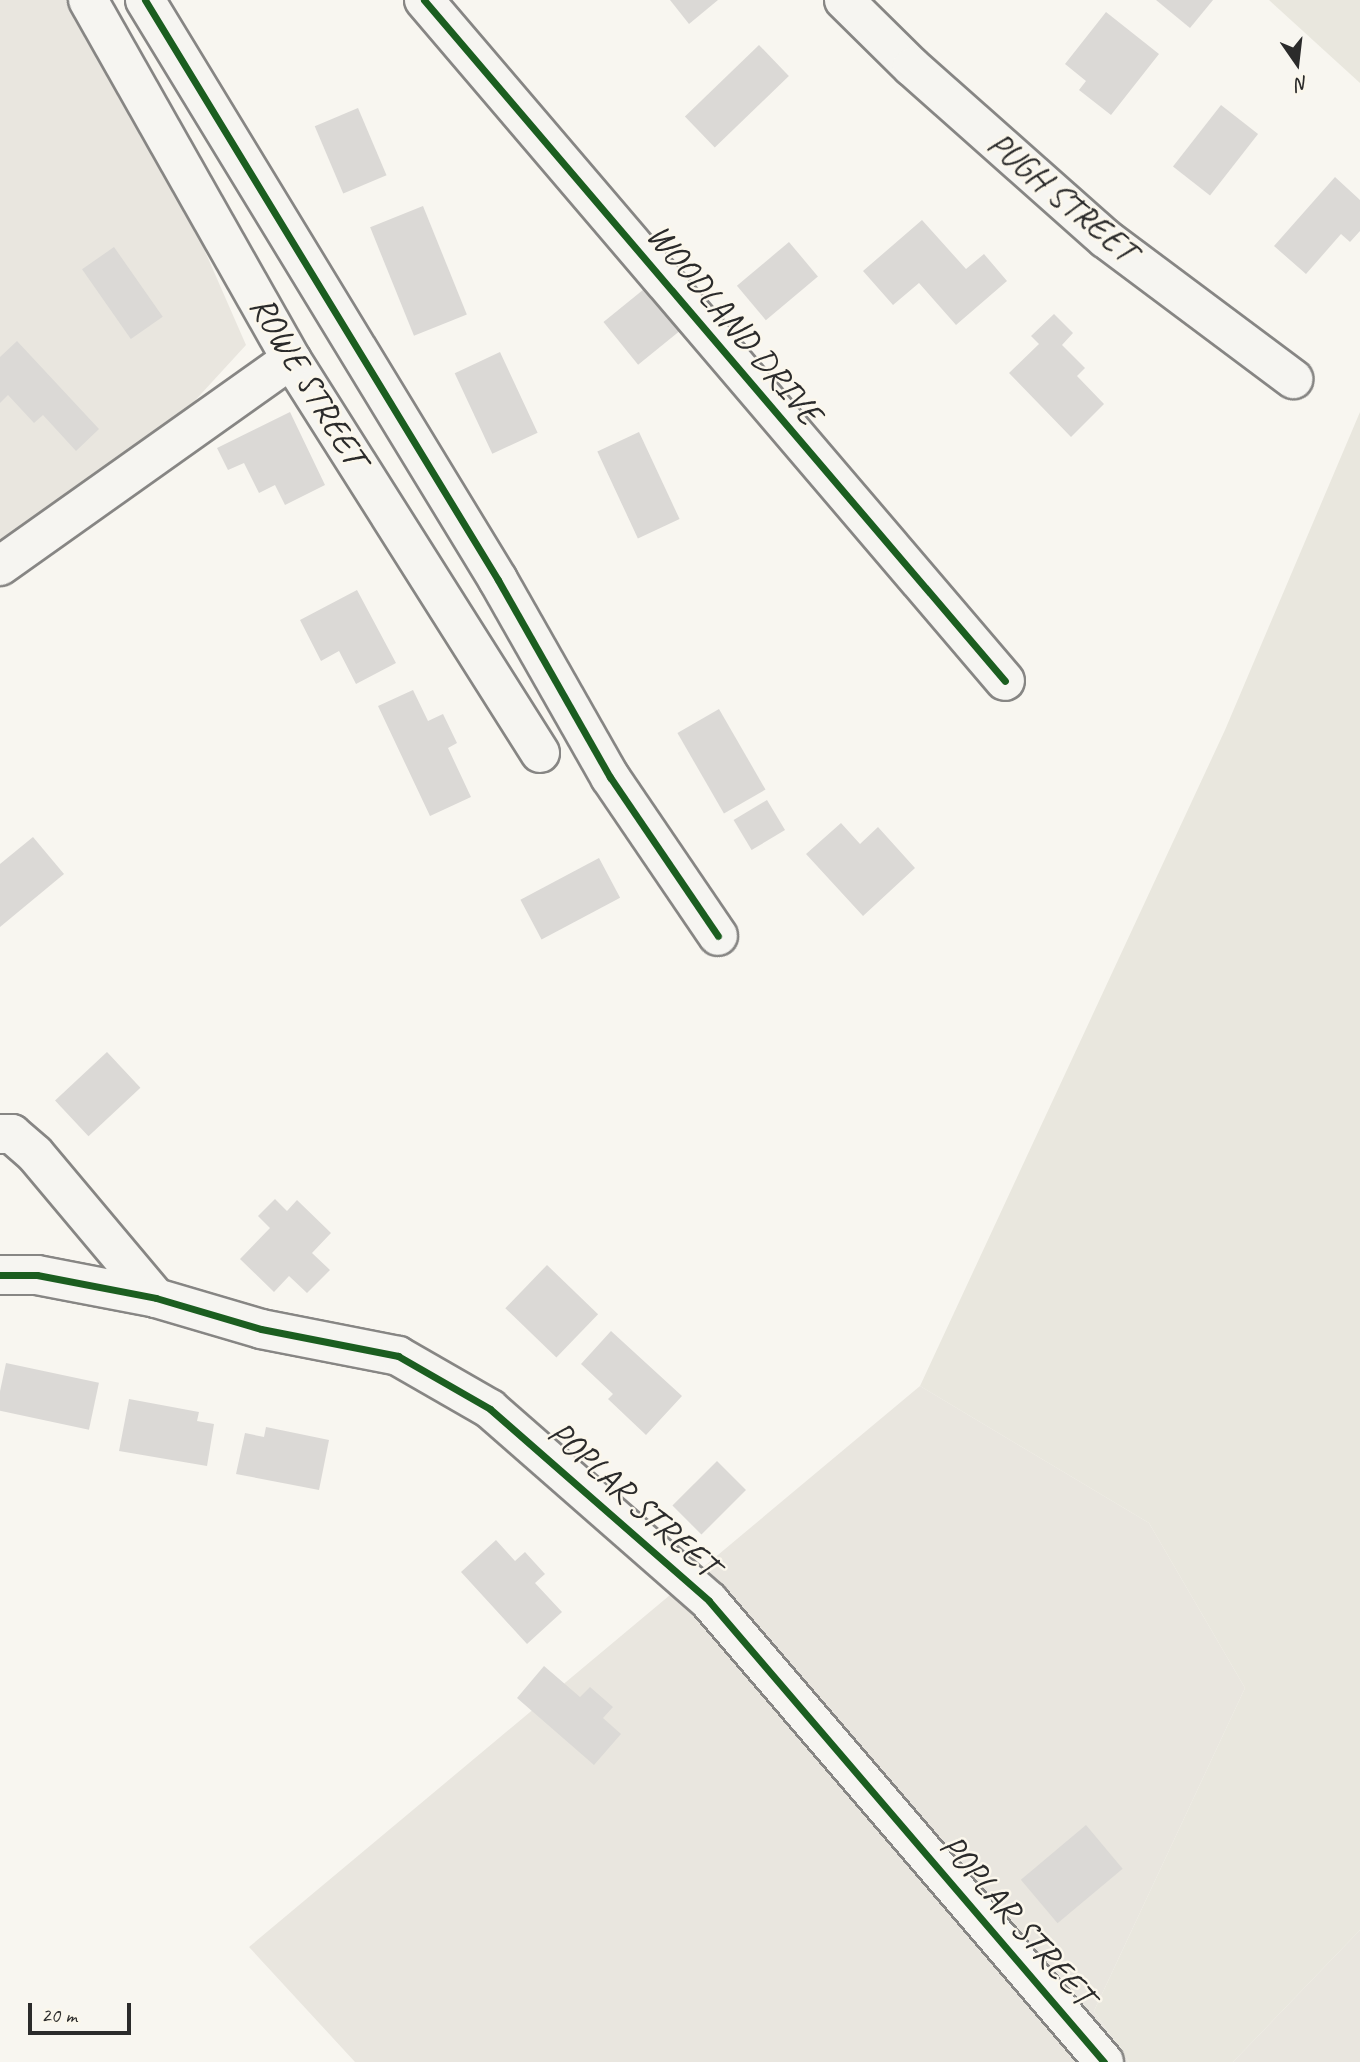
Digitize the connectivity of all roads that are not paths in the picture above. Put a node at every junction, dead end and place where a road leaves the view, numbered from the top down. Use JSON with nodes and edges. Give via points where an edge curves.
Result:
{"nodes":[{"id":1,"x":88,"y":0,"type":"edge"},
{"id":2,"x":145,"y":0,"type":"edge"},
{"id":3,"x":424,"y":0,"type":"edge"},
{"id":4,"x":844,"y":0,"type":"edge"},
{"id":5,"x":291,"y":359,"type":"junction"},
{"id":6,"x":1293,"y":379,"type":"dead end"},
{"id":7,"x":0,"y":566,"type":"edge"},
{"id":8,"x":1005,"y":681,"type":"dead end"},
{"id":9,"x":540,"y":753,"type":"dead end"},
{"id":10,"x":718,"y":936,"type":"dead end"},
{"id":11,"x":0,"y":1135,"type":"edge"},
{"id":12,"x":0,"y":1275,"type":"edge"},
{"id":13,"x":156,"y":1298,"type":"junction"},
{"id":14,"x":1104,"y":2062,"type":"edge"}],
"edges":[{"from":1,"to":5,"type":"street","name":"ROWE STREET"},
{"from":2,"to":10,"type":"street","via":[[498,580],[610,777]]},
{"from":3,"to":8,"type":"street","name":"WOODLAND DRIVE"},
{"from":4,"to":6,"type":"street","name":"PUGH STREET","via":[[1106,239]]},
{"from":5,"to":7,"type":"street"},
{"from":5,"to":9,"type":"street","name":"ROWE STREET"},
{"from":11,"to":13,"type":"street","via":[[12,1134],[35,1154]]},
{"from":12,"to":13,"type":"street","name":"POPLAR STREET","via":[[37,1275]]},
{"from":13,"to":14,"type":"street","name":"POPLAR STREET","via":[[261,1329],[398,1356],[489,1409],[709,1601]]}]}
